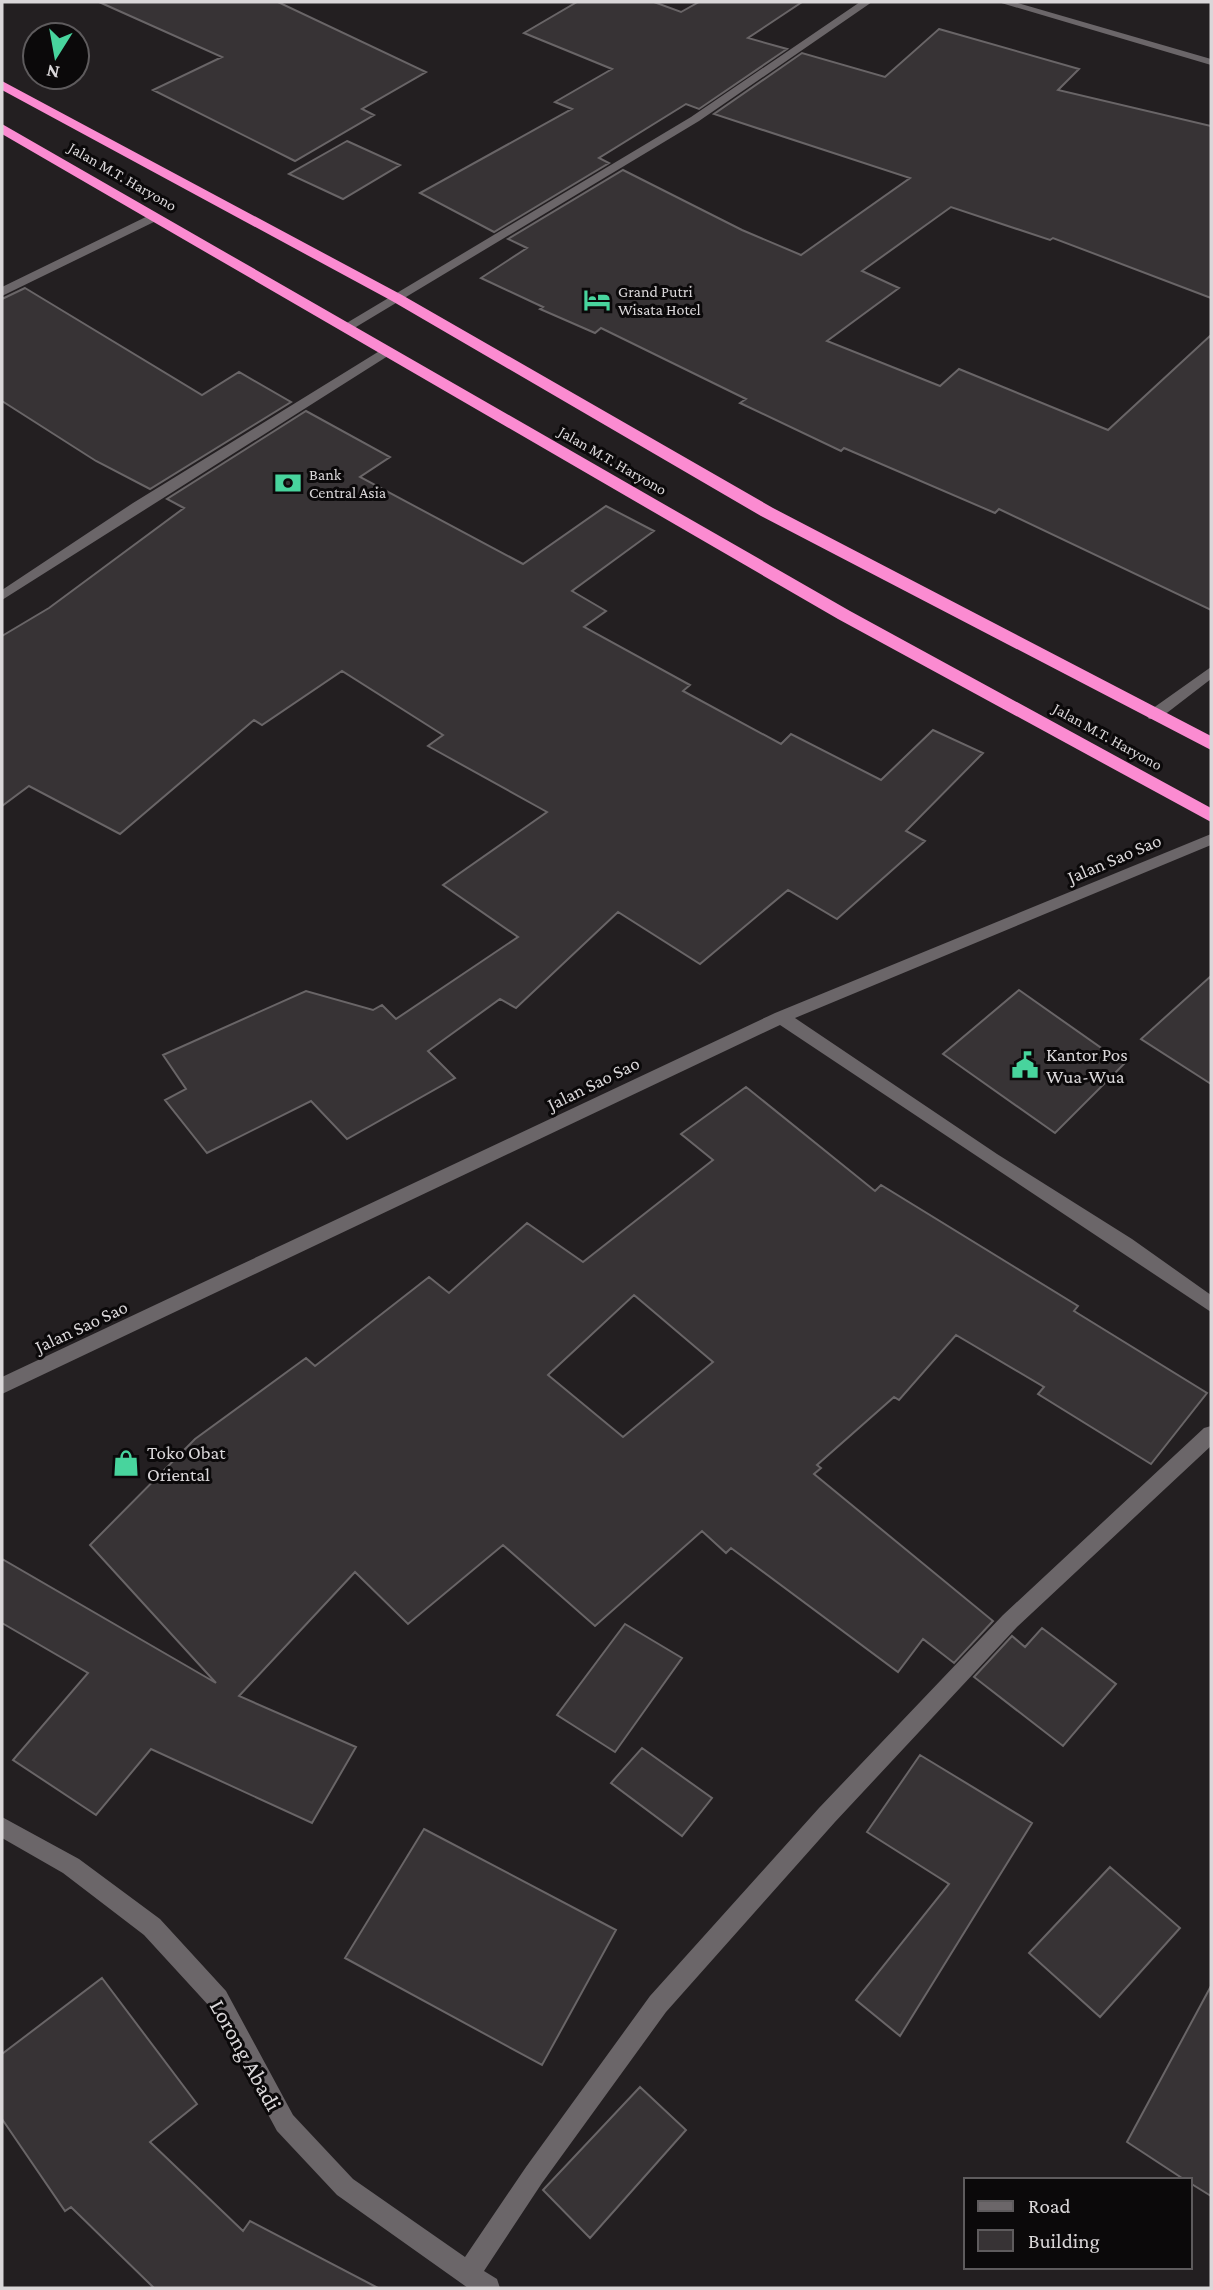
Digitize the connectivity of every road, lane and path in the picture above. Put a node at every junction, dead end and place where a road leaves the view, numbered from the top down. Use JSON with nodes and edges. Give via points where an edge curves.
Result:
{"nodes":[{"id":1,"x":867,"y":2,"type":"edge"},
{"id":2,"x":1003,"y":2,"type":"edge"},
{"id":3,"x":1211,"y":62,"type":"edge"},
{"id":4,"x":2,"y":85,"type":"edge"},
{"id":5,"x":2,"y":128,"type":"edge"},
{"id":6,"x":154,"y":217,"type":"junction"},
{"id":7,"x":2,"y":292,"type":"edge"},
{"id":8,"x":397,"y":298,"type":"junction"},
{"id":9,"x":346,"y":327,"type":"junction"},
{"id":10,"x":386,"y":351,"type":"junction"},
{"id":11,"x":2,"y":596,"type":"edge"},
{"id":12,"x":1211,"y":673,"type":"edge"},
{"id":13,"x":1154,"y":715,"type":"junction"},
{"id":14,"x":1211,"y":744,"type":"edge"},
{"id":15,"x":1211,"y":816,"type":"edge"},
{"id":16,"x":1211,"y":839,"type":"edge"},
{"id":17,"x":781,"y":1017,"type":"junction"},
{"id":18,"x":1211,"y":1305,"type":"edge"},
{"id":19,"x":2,"y":1386,"type":"edge"},
{"id":20,"x":1211,"y":1434,"type":"edge"},
{"id":21,"x":2,"y":1827,"type":"edge"},
{"id":22,"x":469,"y":2273,"type":"junction"},
{"id":23,"x":488,"y":2288,"type":"edge"}],
"edges":[{"from":1,"to":8,"type":"street","via":[[695,119]]},
{"from":2,"to":3,"type":"street"},
{"from":4,"to":8,"type":"highway","name":"Jalan M.T. Haryono"},
{"from":5,"to":6,"type":"highway","name":"Jalan M.T. Haryono"},
{"from":6,"to":7,"type":"street"},
{"from":6,"to":9,"type":"highway","name":"Jalan M.T. Haryono"},
{"from":8,"to":9,"type":"street"},
{"from":8,"to":13,"type":"highway","name":"Jalan M.T. Haryono","via":[[767,512]]},
{"from":9,"to":10,"type":"highway","name":"Jalan M.T. Haryono"},
{"from":10,"to":11,"type":"street"},
{"from":10,"to":15,"type":"highway","name":"Jalan M.T. Haryono","via":[[844,615]]},
{"from":12,"to":13,"type":"street"},
{"from":13,"to":14,"type":"highway","name":"Jalan M.T. Haryono"},
{"from":16,"to":17,"type":"street","name":"Jalan Sao Sao"},
{"from":17,"to":18,"type":"street"},
{"from":17,"to":19,"type":"street","name":"Jalan Sao Sao"},
{"from":20,"to":22,"type":"street","via":[[1010,1622],[827,1815],[658,2004]]},
{"from":21,"to":22,"type":"street","name":"Lorong Abadi","via":[[71,1866],[152,1927],[218,1999],[285,2123],[345,2187]]},
{"from":22,"to":23,"type":"street","name":"Lorong Abadi"}]}
